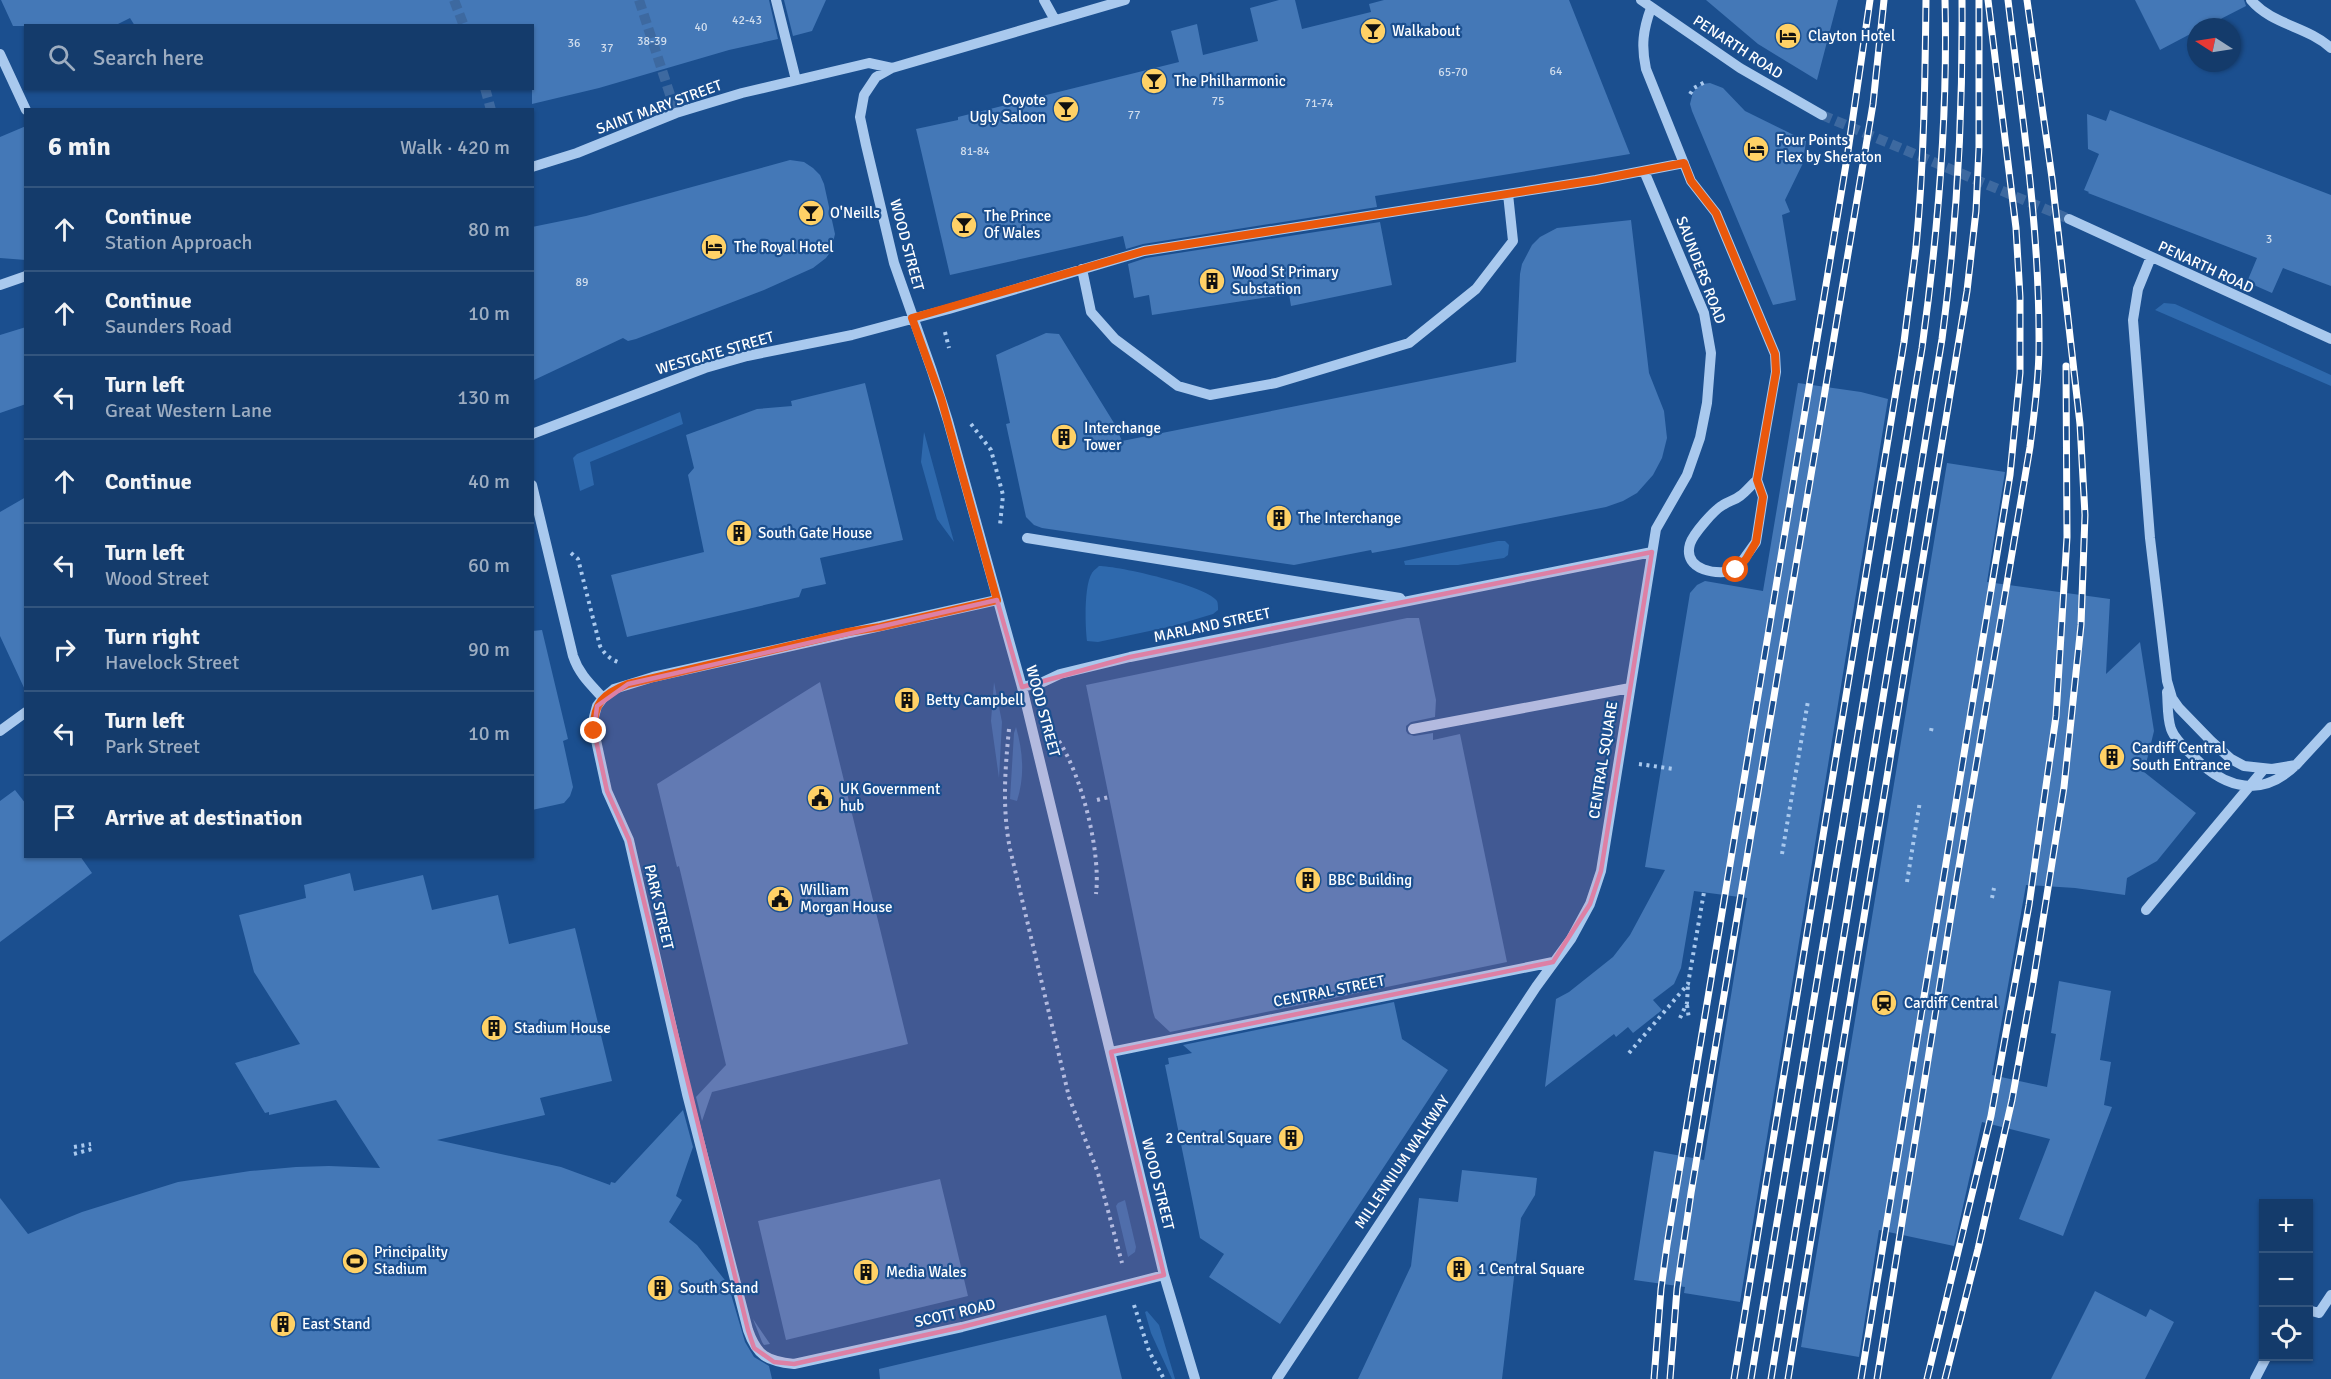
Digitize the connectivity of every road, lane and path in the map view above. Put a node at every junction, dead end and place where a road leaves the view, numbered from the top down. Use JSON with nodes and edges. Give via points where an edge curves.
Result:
{"nodes":[{"id":1,"x":776,"y":0,"type":"edge"},
{"id":2,"x":1044,"y":0,"type":"edge"},
{"id":3,"x":1125,"y":0,"type":"edge"},
{"id":4,"x":1641,"y":0,"type":"edge"},
{"id":5,"x":2251,"y":0,"type":"edge"},
{"id":6,"x":1651,"y":8,"type":"junction"},
{"id":7,"x":1054,"y":20,"type":"junction"},
{"id":8,"x":2331,"y":48,"type":"edge"},
{"id":9,"x":0,"y":54,"type":"edge"},
{"id":10,"x":892,"y":68,"type":"junction"},
{"id":11,"x":796,"y":80,"type":"junction"},
{"id":12,"x":1705,"y":82,"type":"dead end"},
{"id":13,"x":1690,"y":94,"type":"dead end"},
{"id":14,"x":25,"y":108,"type":"edge"},
{"id":15,"x":1822,"y":115,"type":"tunnel mouth"},
{"id":16,"x":1684,"y":163,"type":"junction"},
{"id":17,"x":534,"y":166,"type":"edge"},
{"id":18,"x":1644,"y":171,"type":"junction"},
{"id":19,"x":1508,"y":194,"type":"junction"},
{"id":20,"x":2069,"y":219,"type":"tunnel mouth"},
{"id":21,"x":2151,"y":257,"type":"junction"},
{"id":22,"x":1082,"y":269,"type":"junction"},
{"id":23,"x":24,"y":277,"type":"edge"},
{"id":24,"x":0,"y":285,"type":"edge"},
{"id":25,"x":912,"y":318,"type":"junction"},
{"id":26,"x":2331,"y":339,"type":"edge"},
{"id":27,"x":534,"y":433,"type":"edge"},
{"id":28,"x":1757,"y":480,"type":"junction"},
{"id":29,"x":534,"y":494,"type":"edge"},
{"id":30,"x":541,"y":527,"type":"junction"},
{"id":31,"x":1028,"y":538,"type":"dead end"},
{"id":32,"x":1652,"y":552,"type":"junction"},
{"id":33,"x":997,"y":600,"type":"junction"},
{"id":34,"x":1409,"y":600,"type":"junction"},
{"id":35,"x":625,"y":664,"type":"dead end"},
{"id":36,"x":2167,"y":681,"type":"junction"},
{"id":37,"x":1022,"y":687,"type":"junction"},
{"id":38,"x":1630,"y":688,"type":"junction"},
{"id":39,"x":603,"y":698,"type":"junction"},
{"id":40,"x":1808,"y":701,"type":"dead end"},
{"id":41,"x":24,"y":713,"type":"edge"},
{"id":42,"x":1010,"y":722,"type":"dead end"},
{"id":43,"x":2,"y":725,"type":"edge"},
{"id":44,"x":2331,"y":727,"type":"edge"},
{"id":45,"x":1413,"y":729,"type":"dead end"},
{"id":46,"x":1619,"y":760,"type":"junction"},
{"id":47,"x":2296,"y":765,"type":"junction"},
{"id":48,"x":1674,"y":769,"type":"dead end"},
{"id":49,"x":2264,"y":769,"type":"junction"},
{"id":50,"x":2250,"y":785,"type":"junction"},
{"id":51,"x":1109,"y":797,"type":"dead end"},
{"id":52,"x":1097,"y":800,"type":"dead end"},
{"id":53,"x":1920,"y":801,"type":"dead end"},
{"id":54,"x":1782,"y":854,"type":"dead end"},
{"id":55,"x":1907,"y":882,"type":"dead end"},
{"id":56,"x":1994,"y":888,"type":"dead end"},
{"id":57,"x":1704,"y":892,"type":"dead end"},
{"id":58,"x":1992,"y":898,"type":"dead end"},
{"id":59,"x":2146,"y":910,"type":"dead end"},
{"id":60,"x":1553,"y":962,"type":"junction"},
{"id":61,"x":1688,"y":984,"type":"junction"},
{"id":62,"x":1687,"y":1003,"type":"junction"},
{"id":63,"x":1680,"y":1018,"type":"dead end"},
{"id":64,"x":1689,"y":1019,"type":"dead end"},
{"id":65,"x":1111,"y":1052,"type":"junction"},
{"id":66,"x":1629,"y":1053,"type":"dead end"},
{"id":67,"x":92,"y":1144,"type":"dead end"},
{"id":68,"x":74,"y":1147,"type":"dead end"},
{"id":69,"x":92,"y":1149,"type":"dead end"},
{"id":70,"x":74,"y":1154,"type":"dead end"},
{"id":71,"x":1164,"y":1275,"type":"junction"},
{"id":72,"x":1128,"y":1285,"type":"junction"},
{"id":73,"x":2331,"y":1295,"type":"edge"},
{"id":74,"x":2313,"y":1311,"type":"edge"},
{"id":75,"x":754,"y":1348,"type":"joint"},
{"id":76,"x":2264,"y":1361,"type":"edge"},
{"id":77,"x":1164,"y":1379,"type":"edge"},
{"id":78,"x":1195,"y":1379,"type":"edge"},
{"id":79,"x":1277,"y":1379,"type":"edge"},
{"id":80,"x":2255,"y":1379,"type":"edge"}],
"edges":[{"from":1,"to":11,"type":"street"},
{"from":2,"to":7,"type":"street"},
{"from":3,"to":7,"type":"street","name":"SAINT MARY STREET"},
{"from":4,"to":6,"type":"street","name":"PENARTH ROAD"},
{"from":5,"to":8,"type":"street","via":[[2269,17],[2321,38]]},
{"from":6,"to":15,"type":"street","name":"PENARTH ROAD","via":[[1740,68]]},
{"from":6,"to":16,"type":"street","name":"SAUNDERS ROAD","via":[[1642,51]]},
{"from":7,"to":10,"type":"street","name":"SAINT MARY STREET"},
{"from":9,"to":14,"type":"street"},
{"from":10,"to":11,"type":"street","name":"SAINT MARY STREET","via":[[869,63]]},
{"from":10,"to":25,"type":"street","name":"WOOD STREET","via":[[870,84],[860,117],[894,263]]},
{"from":11,"to":17,"type":"street","name":"SAINT MARY STREET","via":[[676,113]]},
{"from":12,"to":13,"type":"path"},
{"from":16,"to":18,"type":"street","name":"WESTGATE STREET"},
{"from":16,"to":28,"type":"street","name":"SAUNDERS ROAD","via":[[1691,181],[1716,213],[1775,354],[1776,372]]},
{"from":18,"to":19,"type":"street","name":"WESTGATE STREET"},
{"from":18,"to":32,"type":"street","name":"SAUNDERS ROAD","via":[[1704,313],[1711,353],[1700,438],[1687,475],[1656,529]]},
{"from":19,"to":22,"type":"street","name":"WESTGATE STREET","via":[[1144,251]]},
{"from":19,"to":22,"type":"street","via":[[1513,241],[1476,289],[1409,343],[1276,383],[1209,395],[1178,386],[1115,339],[1091,312]]},
{"from":20,"to":21,"type":"street","name":"PENARTH ROAD"},
{"from":21,"to":26,"type":"street","name":"PENARTH ROAD"},
{"from":21,"to":36,"type":"street","via":[[2138,289],[2133,320],[2150,538]]},
{"from":22,"to":25,"type":"street","name":"WESTGATE STREET"},
{"from":23,"to":24,"type":"street"},
{"from":25,"to":27,"type":"street","name":"WESTGATE STREET","via":[[705,368]]},
{"from":25,"to":33,"type":"street","name":"WOOD STREET","via":[[945,414]]},
{"from":28,"to":28,"type":"street","name":"SAUNDERS ROAD","via":[[1763,497],[1756,542],[1746,559],[1730,572],[1715,573],[1698,567],[1690,556],[1694,537],[1721,506]]},
{"from":29,"to":30,"type":"street"},
{"from":30,"to":35,"type":"path","via":[[578,558],[600,646],[612,660]]},
{"from":30,"to":39,"type":"street","via":[[573,656],[585,679]]},
{"from":31,"to":34,"type":"street","name":"MARLAND STREET"},
{"from":32,"to":34,"type":"street","name":"MARLAND STREET"},
{"from":32,"to":38,"type":"street","name":"CENTRAL SQUARE"},
{"from":33,"to":37,"type":"street","name":"WOOD STREET"},
{"from":33,"to":39,"type":"street","via":[[653,677],[621,686]]},
{"from":34,"to":37,"type":"street","name":"MARLAND STREET","via":[[1130,657]]},
{"from":36,"to":49,"type":"street","via":[[2179,708],[2211,741],[2244,766]]},
{"from":36,"to":50,"type":"street","via":[[2172,732],[2209,773],[2231,783]]},
{"from":37,"to":65,"type":"street","name":"WOOD STREET"},
{"from":38,"to":45,"type":"street"},
{"from":38,"to":46,"type":"street","name":"CENTRAL SQUARE"},
{"from":39,"to":75,"type":"street","name":"PARK STREET","via":[[594,717],[594,731],[607,791],[629,840],[687,1094]]},
{"from":40,"to":54,"type":"path"},
{"from":41,"to":43,"type":"street"},
{"from":42,"to":72,"type":"path","via":[[1004,812],[1010,849],[1069,1097],[1098,1173]]},
{"from":44,"to":47,"type":"street"},
{"from":46,"to":48,"type":"path"},
{"from":46,"to":60,"type":"street","name":"CENTRAL SQUARE","via":[[1601,871],[1590,904]]},
{"from":47,"to":49,"type":"street"},
{"from":47,"to":50,"type":"street","via":[[2273,782]]},
{"from":49,"to":50,"type":"street"},
{"from":50,"to":59,"type":"street"},
{"from":51,"to":52,"type":"path"},
{"from":53,"to":55,"type":"path"},
{"from":56,"to":58,"type":"path"},
{"from":57,"to":61,"type":"path"},
{"from":60,"to":65,"type":"street","name":"CENTRAL STREET"},
{"from":60,"to":79,"type":"street","name":"MILLENNIUM WALKWAY"},
{"from":61,"to":62,"type":"path"},
{"from":61,"to":66,"type":"path"},
{"from":62,"to":63,"type":"path"},
{"from":62,"to":64,"type":"path"},
{"from":65,"to":71,"type":"street","name":"WOOD STREET"},
{"from":67,"to":68,"type":"path"},
{"from":69,"to":70,"type":"path"},
{"from":71,"to":72,"type":"street","name":"SCOTT ROAD"},
{"from":71,"to":78,"type":"street","name":"WOOD STREET"},
{"from":72,"to":75,"type":"street","name":"SCOTT ROAD","via":[[794,1364],[774,1362]]},
{"from":72,"to":77,"type":"path","via":[[1149,1351]]},
{"from":73,"to":74,"type":"street","via":[[2319,1312]]},
{"from":76,"to":80,"type":"street"}]}
